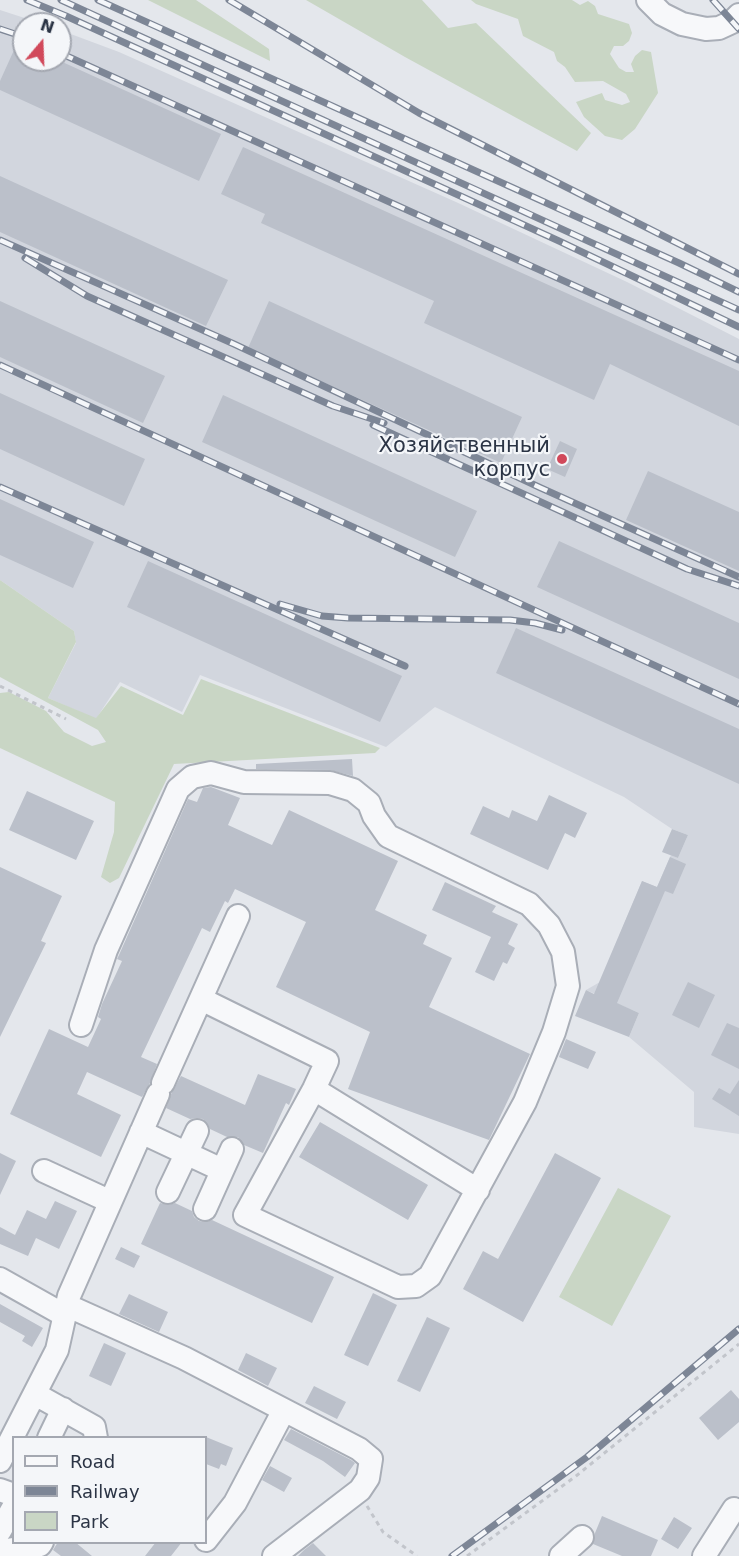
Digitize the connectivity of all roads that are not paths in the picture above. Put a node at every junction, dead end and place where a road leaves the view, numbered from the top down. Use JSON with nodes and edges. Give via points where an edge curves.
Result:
{"nodes":[{"id":1,"x":648,"y":0,"type":"edge"},
{"id":2,"x":739,"y":15,"type":"edge"},
{"id":3,"x":238,"y":916,"type":"dead end"},
{"id":4,"x":201,"y":999,"type":"junction"},
{"id":5,"x":81,"y":1025,"type":"dead end"},
{"id":6,"x":314,"y":1089,"type":"junction"},
{"id":7,"x":197,"y":1131,"type":"dead end"},
{"id":8,"x":141,"y":1132,"type":"junction"},
{"id":9,"x":232,"y":1149,"type":"dead end"},
{"id":10,"x":186,"y":1153,"type":"junction"},
{"id":11,"x":222,"y":1170,"type":"junction"},
{"id":12,"x":44,"y":1171,"type":"dead end"},
{"id":13,"x":478,"y":1190,"type":"junction"},
{"id":14,"x":168,"y":1192,"type":"dead end"},
{"id":15,"x":109,"y":1201,"type":"junction"},
{"id":16,"x":205,"y":1209,"type":"dead end"},
{"id":17,"x":0,"y":1279,"type":"edge"},
{"id":18,"x":65,"y":1310,"type":"junction"},
{"id":19,"x":35,"y":1394,"type":"junction"},
{"id":20,"x":63,"y":1409,"type":"junction"},
{"id":21,"x":284,"y":1410,"type":"junction"},
{"id":22,"x":13,"y":1436,"type":"edge"},
{"id":23,"x":49,"y":1436,"type":"edge"},
{"id":24,"x":96,"y":1436,"type":"edge"},
{"id":25,"x":12,"y":1438,"type":"edge"},
{"id":26,"x":0,"y":1461,"type":"edge"},
{"id":27,"x":734,"y":1509,"type":"dead end"},
{"id":28,"x":12,"y":1510,"type":"edge"},
{"id":29,"x":0,"y":1531,"type":"edge"},
{"id":30,"x":582,"y":1537,"type":"dead end"},
{"id":31,"x":207,"y":1538,"type":"edge"},
{"id":32,"x":41,"y":1544,"type":"edge"},
{"id":33,"x":203,"y":1544,"type":"edge"},
{"id":34,"x":0,"y":1551,"type":"edge"},
{"id":35,"x":193,"y":1556,"type":"edge"},
{"id":36,"x":274,"y":1556,"type":"edge"},
{"id":37,"x":561,"y":1556,"type":"edge"},
{"id":38,"x":704,"y":1556,"type":"edge"}],
"edges":[{"from":1,"to":2,"type":"street","via":[[662,14],[682,24],[706,29],[719,28]]},
{"from":3,"to":4,"type":"street"},
{"from":4,"to":6,"type":"street","via":[[327,1060]]},
{"from":4,"to":8,"type":"street"},
{"from":5,"to":13,"type":"street","via":[[106,950],[183,782],[211,773],[244,782],[330,783],[353,789],[369,803],[388,836],[529,904],[549,926],[563,952],[568,987],[554,1032],[525,1102]]},
{"from":6,"to":13,"type":"street"},
{"from":6,"to":13,"type":"street","via":[[246,1215],[398,1287],[416,1286],[430,1276]]},
{"from":7,"to":10,"type":"street"},
{"from":8,"to":10,"type":"street"},
{"from":8,"to":15,"type":"street"},
{"from":9,"to":11,"type":"street"},
{"from":10,"to":11,"type":"street"},
{"from":10,"to":14,"type":"street"},
{"from":11,"to":16,"type":"street"},
{"from":12,"to":15,"type":"street"},
{"from":15,"to":18,"type":"street"},
{"from":17,"to":18,"type":"street"},
{"from":18,"to":19,"type":"street","via":[[57,1350]]},
{"from":18,"to":21,"type":"street","via":[[184,1358]]},
{"from":19,"to":20,"type":"street"},
{"from":19,"to":22,"type":"street"},
{"from":20,"to":23,"type":"street"},
{"from":20,"to":24,"type":"street","via":[[93,1427]]},
{"from":21,"to":31,"type":"street","via":[[235,1503]]},
{"from":21,"to":36,"type":"street","via":[[371,1459],[368,1478],[360,1490]]},
{"from":25,"to":26,"type":"street"},
{"from":27,"to":38,"type":"street"},
{"from":28,"to":29,"type":"street"},
{"from":30,"to":37,"type":"street"},
{"from":32,"to":34,"type":"street"},
{"from":33,"to":35,"type":"street"}]}
